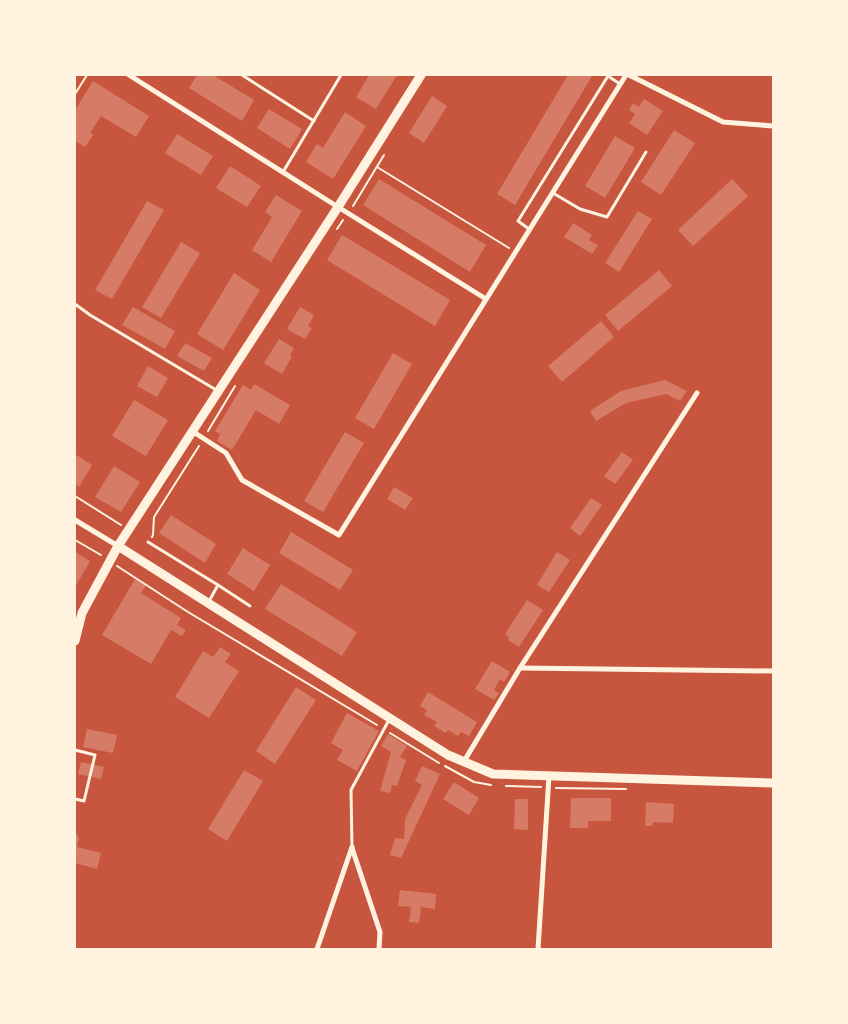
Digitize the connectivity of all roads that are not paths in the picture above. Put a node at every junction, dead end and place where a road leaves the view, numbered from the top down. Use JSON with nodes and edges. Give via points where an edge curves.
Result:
{"nodes":[{"id":1,"x":129,"y":75,"type":"edge"},
{"id":2,"x":242,"y":75,"type":"edge"},
{"id":3,"x":341,"y":75,"type":"edge"},
{"id":4,"x":421,"y":75,"type":"edge"},
{"id":5,"x":627,"y":75,"type":"edge"},
{"id":6,"x":620,"y":84,"type":"junction"},
{"id":7,"x":314,"y":121,"type":"junction"},
{"id":8,"x":773,"y":126,"type":"edge"},
{"id":9,"x":646,"y":152,"type":"dead end"},
{"id":10,"x":283,"y":172,"type":"junction"},
{"id":11,"x":553,"y":193,"type":"junction"},
{"id":12,"x":338,"y":207,"type":"junction"},
{"id":13,"x":530,"y":229,"type":"junction"},
{"id":14,"x":486,"y":299,"type":"junction"},
{"id":15,"x":75,"y":304,"type":"edge"},
{"id":16,"x":218,"y":391,"type":"junction"},
{"id":17,"x":697,"y":394,"type":"dead end"},
{"id":18,"x":192,"y":431,"type":"junction"},
{"id":19,"x":75,"y":520,"type":"edge"},
{"id":20,"x":148,"y":542,"type":"road end"},
{"id":21,"x":118,"y":546,"type":"junction"},
{"id":22,"x":218,"y":586,"type":"junction"},
{"id":23,"x":208,"y":603,"type":"junction"},
{"id":24,"x":250,"y":606,"type":"dead end"},
{"id":25,"x":77,"y":627,"type":"edge"},
{"id":26,"x":75,"y":642,"type":"edge"},
{"id":27,"x":520,"y":668,"type":"junction"},
{"id":28,"x":773,"y":670,"type":"edge"},
{"id":29,"x":390,"y":718,"type":"junction"},
{"id":30,"x":75,"y":750,"type":"edge"},
{"id":31,"x":463,"y":763,"type":"junction"},
{"id":32,"x":548,"y":776,"type":"junction"},
{"id":33,"x":773,"y":783,"type":"edge"},
{"id":34,"x":75,"y":799,"type":"edge"},
{"id":35,"x":352,"y":847,"type":"junction"},
{"id":36,"x":317,"y":949,"type":"edge"},
{"id":37,"x":379,"y":949,"type":"edge"},
{"id":38,"x":538,"y":949,"type":"edge"}],
"edges":[{"from":1,"to":10,"type":"street"},
{"from":2,"to":7,"type":"lane"},
{"from":3,"to":7,"type":"lane"},
{"from":4,"to":12,"type":"main road"},
{"from":5,"to":6,"type":"street"},
{"from":5,"to":8,"type":"street","via":[[723,122]]},
{"from":6,"to":11,"type":"street"},
{"from":6,"to":13,"type":"lane","via":[[608,76],[533,196],[518,221]]},
{"from":7,"to":10,"type":"lane"},
{"from":9,"to":11,"type":"lane","via":[[607,217],[580,209]]},
{"from":10,"to":12,"type":"street"},
{"from":11,"to":13,"type":"street"},
{"from":12,"to":14,"type":"street"},
{"from":12,"to":16,"type":"main road"},
{"from":13,"to":14,"type":"street"},
{"from":14,"to":18,"type":"street","via":[[339,535],[242,480],[226,453]]},
{"from":15,"to":16,"type":"lane"},
{"from":16,"to":18,"type":"main road"},
{"from":17,"to":27,"type":"street"},
{"from":18,"to":21,"type":"main road"},
{"from":19,"to":21,"type":"street"},
{"from":20,"to":22,"type":"lane"},
{"from":21,"to":23,"type":"main road"},
{"from":21,"to":25,"type":"main road"},
{"from":22,"to":23,"type":"lane"},
{"from":22,"to":24,"type":"lane"},
{"from":23,"to":29,"type":"main road"},
{"from":25,"to":26,"type":"main road"},
{"from":27,"to":28,"type":"street"},
{"from":27,"to":31,"type":"street"},
{"from":29,"to":31,"type":"main road"},
{"from":29,"to":35,"type":"lane","via":[[351,790]]},
{"from":30,"to":34,"type":"lane","via":[[95,755],[84,801]]},
{"from":31,"to":32,"type":"main road","via":[[492,774]]},
{"from":32,"to":33,"type":"main road"},
{"from":32,"to":38,"type":"street"},
{"from":35,"to":36,"type":"street"},
{"from":35,"to":37,"type":"street","via":[[380,932]]}]}
